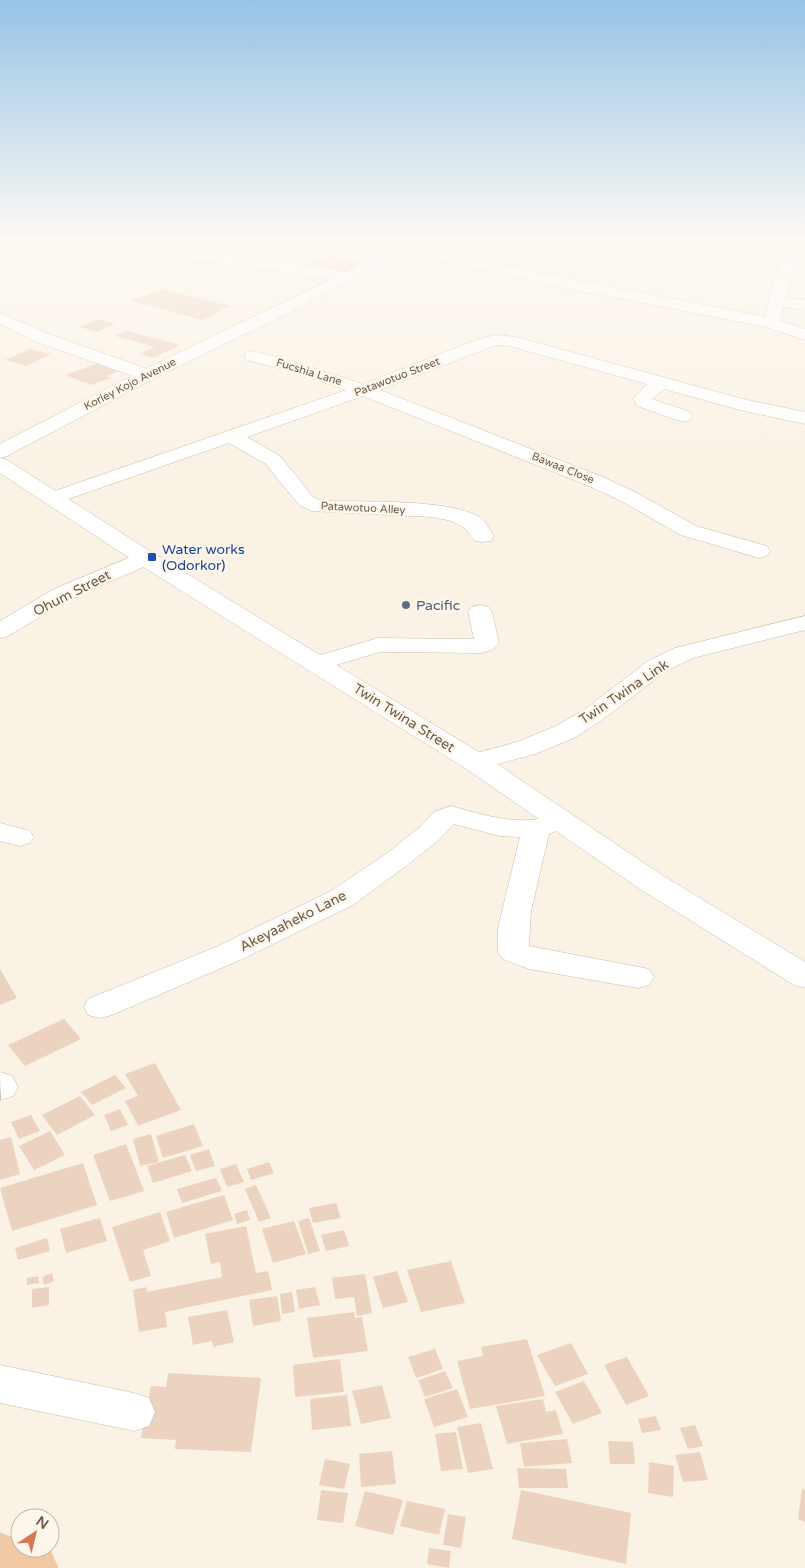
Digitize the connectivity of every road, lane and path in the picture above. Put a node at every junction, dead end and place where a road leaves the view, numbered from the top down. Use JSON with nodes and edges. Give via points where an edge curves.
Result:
{"nodes":[{"id":1,"x":271,"y":314,"type":"edge"},
{"id":2,"x":726,"y":314,"type":"edge"},
{"id":3,"x":774,"y":314,"type":"edge"},
{"id":4,"x":0,"y":318,"type":"edge"},
{"id":5,"x":766,"y":322,"type":"junction"},
{"id":6,"x":805,"y":335,"type":"edge"},
{"id":7,"x":253,"y":356,"type":"dead end"},
{"id":8,"x":146,"y":375,"type":"junction"},
{"id":9,"x":661,"y":382,"type":"junction"},
{"id":10,"x":364,"y":390,"type":"junction"},
{"id":11,"x":683,"y":416,"type":"dead end"},
{"id":12,"x":805,"y":418,"type":"edge"},
{"id":13,"x":232,"y":437,"type":"junction"},
{"id":14,"x":0,"y":452,"type":"edge"},
{"id":15,"x":0,"y":464,"type":"edge"},
{"id":16,"x":53,"y":498,"type":"junction"},
{"id":17,"x":482,"y":536,"type":"dead end"},
{"id":18,"x":759,"y":551,"type":"dead end"},
{"id":19,"x":145,"y":558,"type":"junction"},
{"id":20,"x":480,"y":612,"type":"dead end"},
{"id":21,"x":805,"y":623,"type":"edge"},
{"id":22,"x":0,"y":631,"type":"edge"},
{"id":23,"x":316,"y":664,"type":"junction"},
{"id":24,"x":475,"y":762,"type":"junction"},
{"id":25,"x":547,"y":825,"type":"junction"},
{"id":26,"x":638,"y":977,"type":"dead end"},
{"id":27,"x":805,"y":977,"type":"edge"},
{"id":28,"x":100,"y":1007,"type":"dead end"},
{"id":29,"x":0,"y":1384,"type":"edge"},
{"id":30,"x":134,"y":1412,"type":"dead end"},
{"id":31,"x":0,"y":1555,"type":"edge"},
{"id":32,"x":35,"y":1568,"type":"edge"}],
"edges":[{"from":1,"to":8,"type":"street","name":"Korley Kojo Avenue"},
{"from":2,"to":5,"type":"street"},
{"from":3,"to":5,"type":"street","via":[[772,320]]},
{"from":4,"to":8,"type":"street","via":[[43,338]]},
{"from":5,"to":6,"type":"street"},
{"from":7,"to":10,"type":"street","name":"Fucshia Lane","via":[[312,371]]},
{"from":8,"to":14,"type":"street","name":"Korley Kojo Avenue"},
{"from":9,"to":10,"type":"street","name":"Patawotuo Street","via":[[496,340]]},
{"from":9,"to":11,"type":"street","via":[[645,394],[644,402]]},
{"from":9,"to":12,"type":"street","name":"Patawotuo Street"},
{"from":10,"to":13,"type":"street","name":"Patawotuo Street"},
{"from":10,"to":18,"type":"street","name":"Bawaa Close","via":[[614,489],[680,526]]},
{"from":13,"to":16,"type":"street","name":"Patawotuo Street"},
{"from":13,"to":17,"type":"street","name":"Patawotuo Alley","via":[[273,460],[306,501],[319,507],[432,510],[457,515],[475,524]]},
{"from":15,"to":16,"type":"street","name":"Twin Twina Street"},
{"from":16,"to":19,"type":"street","name":"Twin Twina Street"},
{"from":19,"to":22,"type":"street","name":"Ohum Street","via":[[62,594]]},
{"from":19,"to":23,"type":"street","name":"Twin Twina Street"},
{"from":20,"to":23,"type":"street","via":[[487,643],[481,646],[378,645]]},
{"from":21,"to":24,"type":"street","name":"Twin Twina Link","via":[[684,654],[657,666],[593,715],[565,732],[526,748]]},
{"from":23,"to":24,"type":"street","name":"Twin Twina Street"},
{"from":24,"to":25,"type":"street","name":"Twin Twina Street"},
{"from":25,"to":26,"type":"street","via":[[516,915],[514,952],[529,958]]},
{"from":25,"to":27,"type":"street","name":"Twin Twina Street","via":[[650,882]]},
{"from":25,"to":28,"type":"street","name":"Akeyaaheko Lane","via":[[500,827],[451,815],[342,898],[227,954]]},
{"from":29,"to":30,"type":"street"},
{"from":31,"to":32,"type":"highway"}]}
